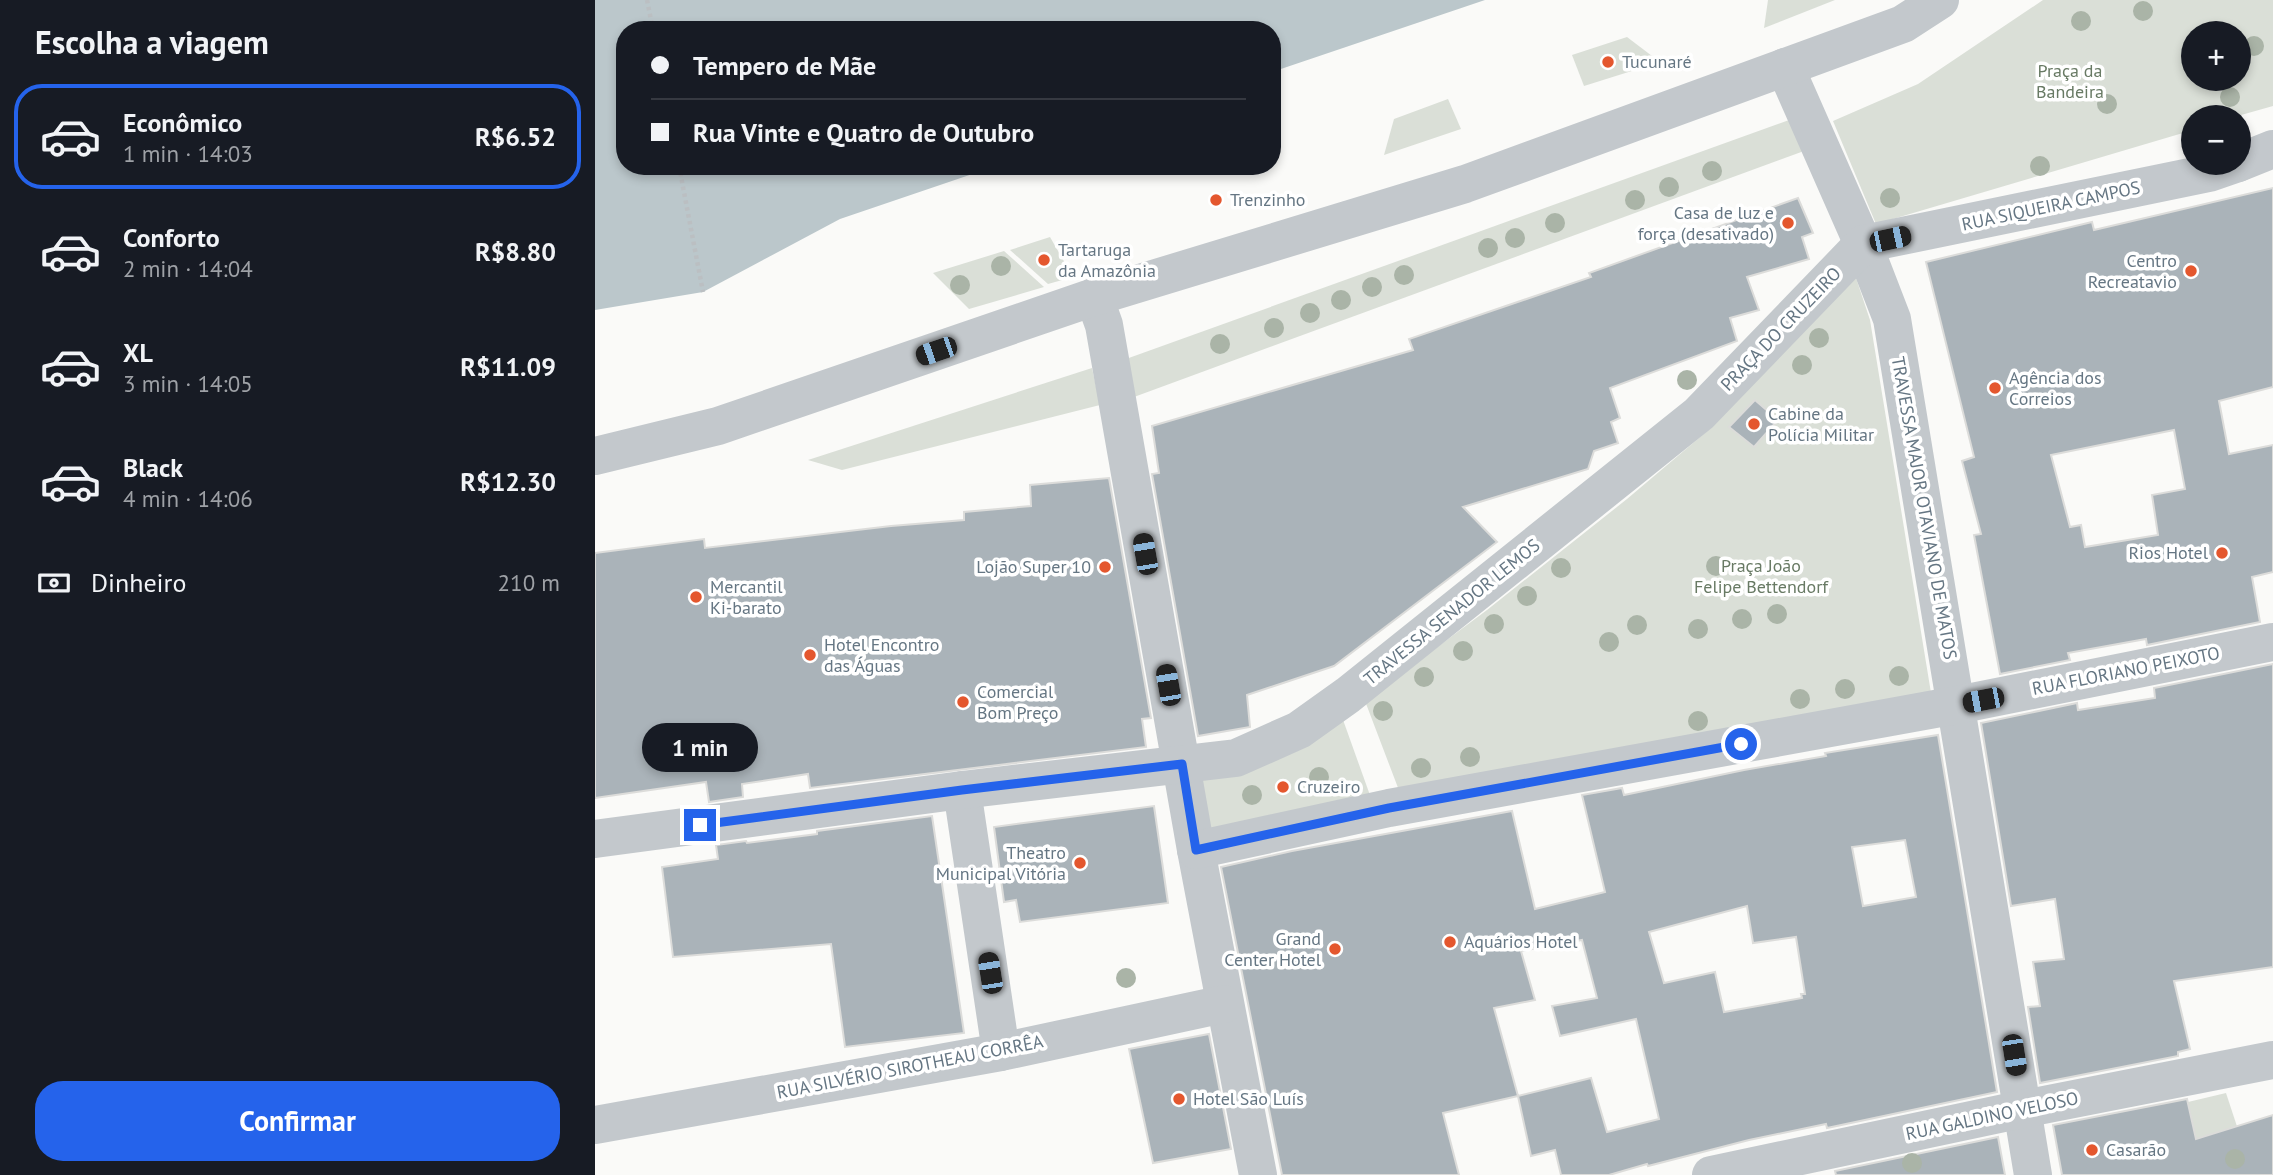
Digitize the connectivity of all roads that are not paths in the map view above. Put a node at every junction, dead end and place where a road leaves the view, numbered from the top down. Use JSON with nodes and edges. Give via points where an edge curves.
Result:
{"nodes":[{"id":1,"x":1940,"y":0,"type":"edge"},
{"id":2,"x":1785,"y":67,"type":"junction"},
{"id":3,"x":2273,"y":149,"type":"edge"},
{"id":4,"x":2251,"y":158,"type":"edge"},
{"id":5,"x":2200,"y":175,"type":"edge"},
{"id":6,"x":1863,"y":244,"type":"junction"},
{"id":7,"x":1094,"y":297,"type":"junction"},
{"id":8,"x":1699,"y":414,"type":"joint"},
{"id":9,"x":595,"y":456,"type":"edge"},
{"id":10,"x":2273,"y":642,"type":"edge"},
{"id":11,"x":1957,"y":705,"type":"junction"},
{"id":12,"x":1182,"y":764,"type":"junction"},
{"id":13,"x":962,"y":790,"type":"junction"},
{"id":14,"x":595,"y":839,"type":"edge"},
{"id":15,"x":1196,"y":850,"type":"junction"},
{"id":16,"x":1224,"y":1004,"type":"junction"},
{"id":17,"x":1001,"y":1052,"type":"junction"},
{"id":18,"x":2273,"y":1060,"type":"edge"},
{"id":19,"x":2023,"y":1109,"type":"junction"},
{"id":20,"x":595,"y":1125,"type":"edge"},
{"id":21,"x":1258,"y":1175,"type":"edge"},
{"id":22,"x":1711,"y":1175,"type":"edge"},
{"id":23,"x":2033,"y":1175,"type":"edge"}],
"edges":[{"from":1,"to":2,"type":"street","via":[[1903,24]]},
{"from":2,"to":6,"type":"street","name":"TRAVESSA MAJOR OTAVIANO DE MATOS"},
{"from":2,"to":7,"type":"street","via":[[1465,184]]},
{"from":3,"to":4,"type":"street","name":"RUA SIQUEIRA CAMPOS"},
{"from":5,"to":6,"type":"street","name":"RUA SIQUEIRA CAMPOS"},
{"from":6,"to":8,"type":"street","name":"PRAÇA DO CRUZEIRO"},
{"from":6,"to":11,"type":"street","name":"TRAVESSA MAJOR OTAVIANO DE MATOS","via":[[1892,319]]},
{"from":7,"to":9,"type":"street","via":[[718,426]]},
{"from":7,"to":12,"type":"street","via":[[1104,325]]},
{"from":8,"to":12,"type":"street","name":"TRAVESSA SENADOR LEMOS","via":[[1299,730],[1236,758]]},
{"from":10,"to":11,"type":"street","name":"RUA FLORIANO PEIXOTO"},
{"from":11,"to":15,"type":"street","name":"RUA FLORIANO PEIXOTO","via":[[1389,808]]},
{"from":11,"to":19,"type":"street","name":"TRAVESSA MAJOR OTAVIANO DE MATOS"},
{"from":12,"to":13,"type":"street","name":"TRAVESSA SENADOR LEMOS"},
{"from":12,"to":15,"type":"street"},
{"from":13,"to":14,"type":"street","name":"TRAVESSA SENADOR LEMOS"},
{"from":13,"to":17,"type":"street"},
{"from":15,"to":16,"type":"street"},
{"from":16,"to":17,"type":"street","name":"RUA SILVÉRIO SIROTHEAU CORRÊA"},
{"from":16,"to":21,"type":"street"},
{"from":17,"to":20,"type":"street","name":"RUA SILVÉRIO SIROTHEAU CORRÊA"},
{"from":18,"to":19,"type":"street","name":"RUA GALDINO VELOSO"},
{"from":19,"to":22,"type":"street","name":"RUA GALDINO VELOSO"},
{"from":19,"to":23,"type":"street","name":"TRAVESSA MAJOR OTAVIANO DE MATOS"}]}
